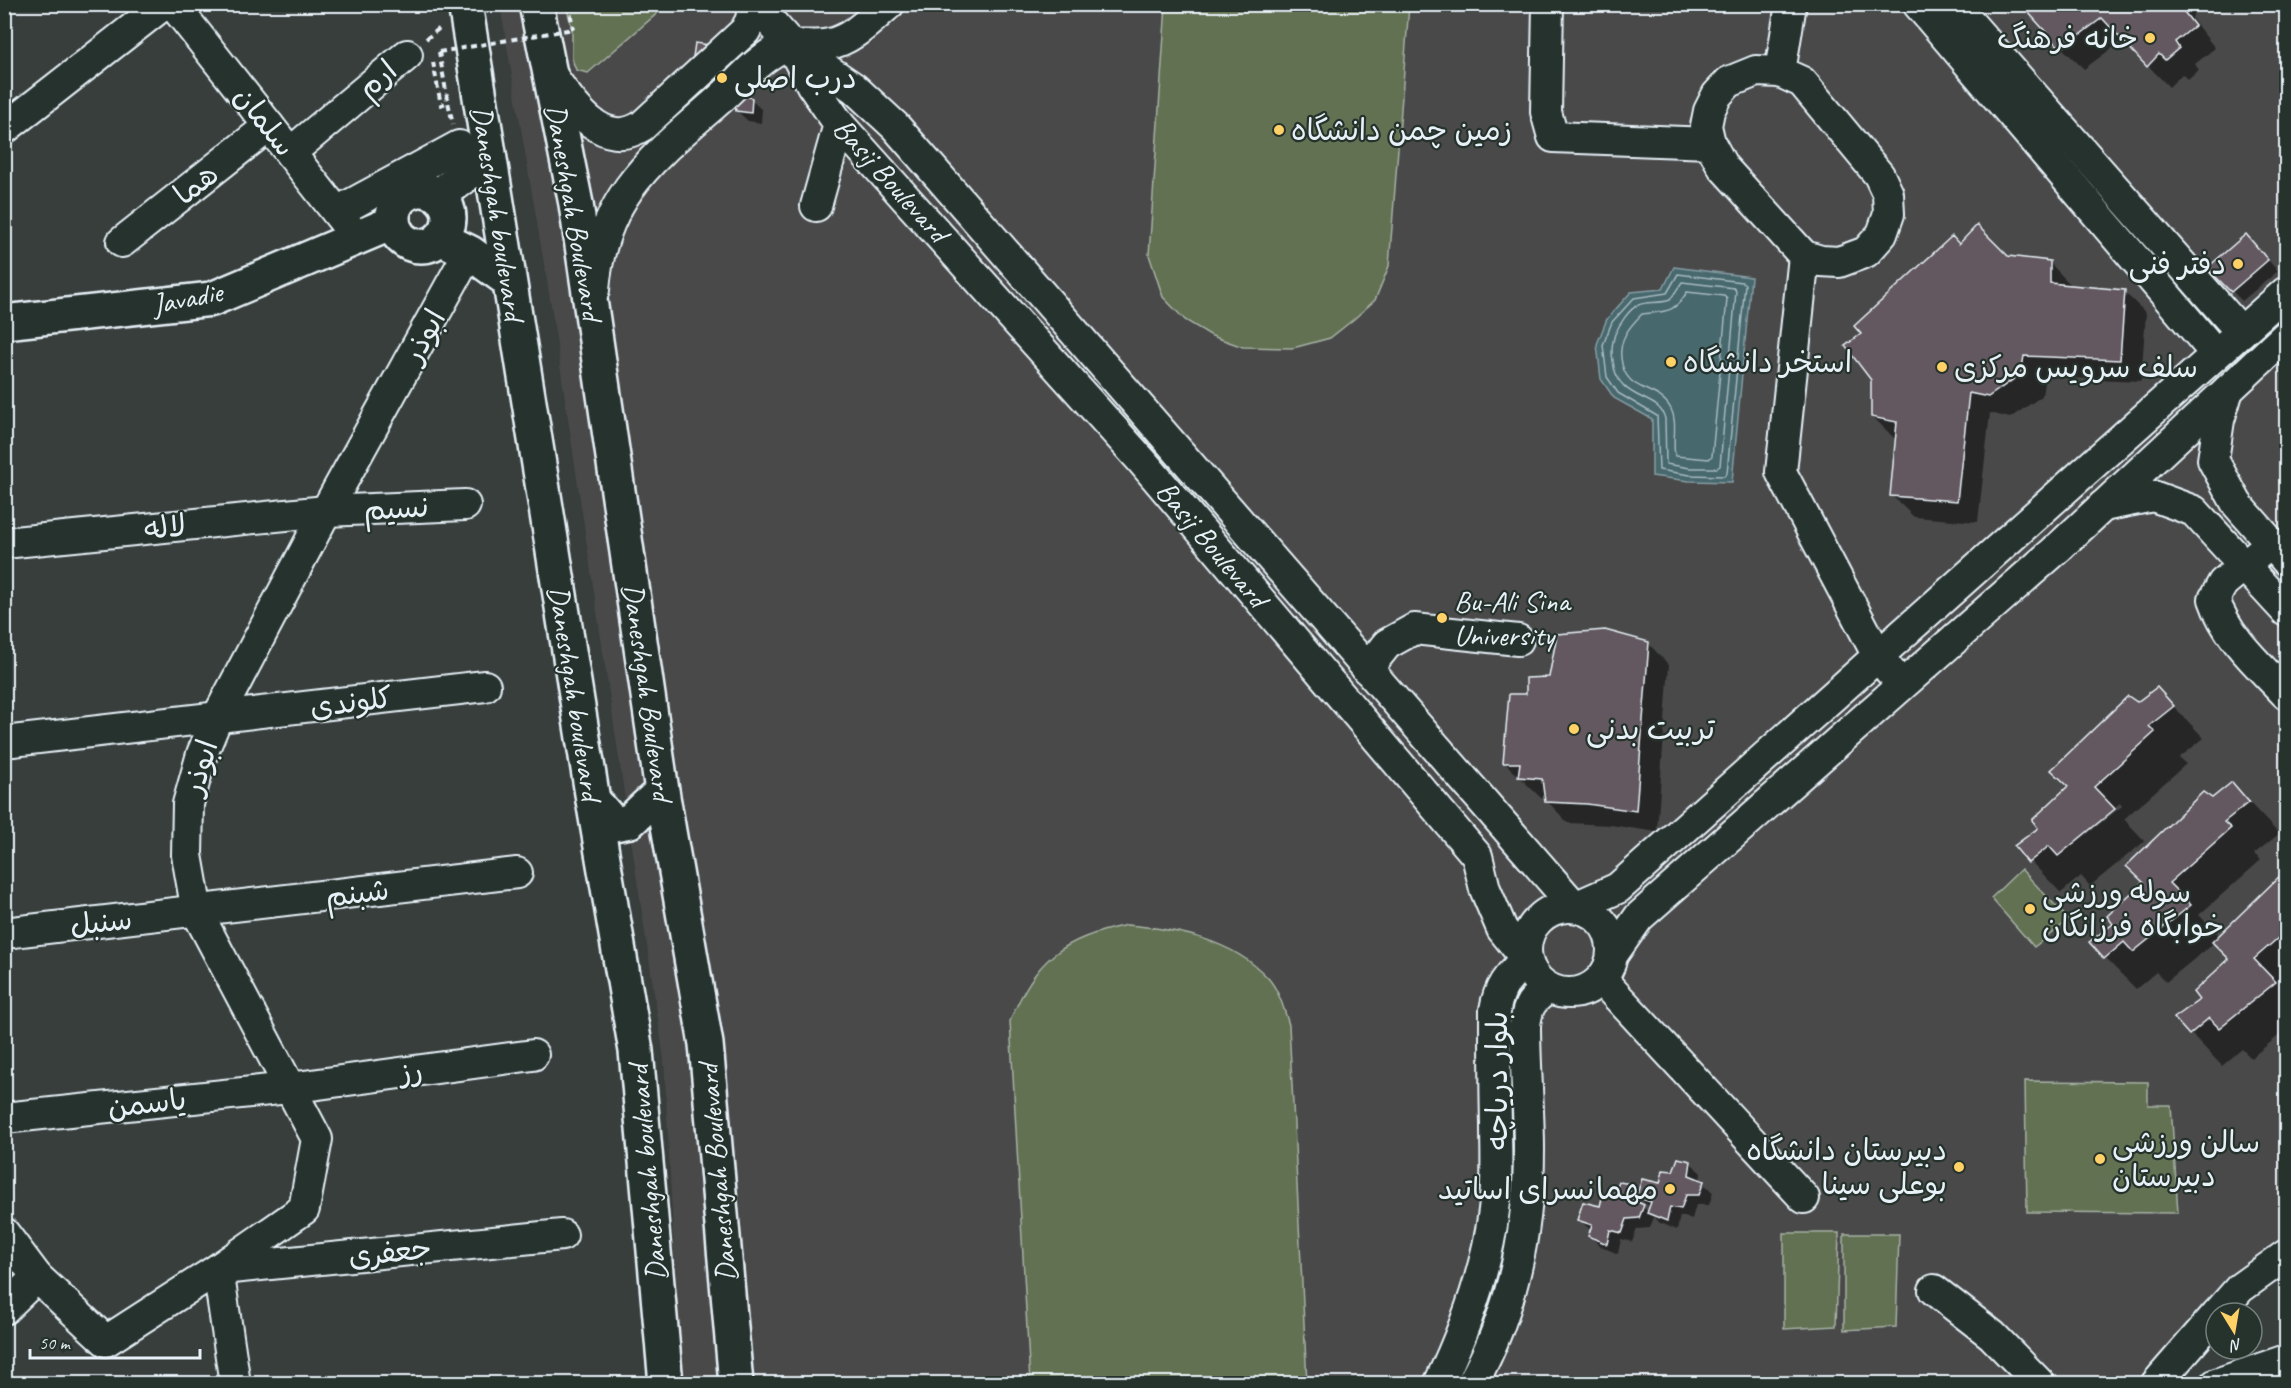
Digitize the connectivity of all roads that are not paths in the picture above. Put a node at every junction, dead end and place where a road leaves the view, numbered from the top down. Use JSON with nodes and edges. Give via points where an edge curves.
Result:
{"nodes":[{"id":1,"x":164,"y":4,"type":"edge"},
{"id":2,"x":172,"y":4,"type":"edge"},
{"id":3,"x":536,"y":4,"type":"edge"},
{"id":4,"x":754,"y":4,"type":"edge"},
{"id":5,"x":889,"y":4,"type":"edge"},
{"id":6,"x":1548,"y":4,"type":"edge"},
{"id":7,"x":1791,"y":4,"type":"edge"},
{"id":8,"x":1918,"y":4,"type":"edge"},
{"id":9,"x":1953,"y":4,"type":"edge"},
{"id":10,"x":466,"y":6,"type":"edge"},
{"id":11,"x":791,"y":45,"type":"junction"},
{"id":12,"x":424,"y":50,"type":"road end"},
{"id":13,"x":1780,"y":72,"type":"junction"},
{"id":14,"x":550,"y":73,"type":"junction"},
{"id":15,"x":839,"y":124,"type":"junction"},
{"id":16,"x":269,"y":126,"type":"junction"},
{"id":17,"x":4,"y":129,"type":"edge"},
{"id":18,"x":1710,"y":143,"type":"junction"},
{"id":19,"x":473,"y":148,"type":"junction"},
{"id":20,"x":290,"y":153,"type":"junction"},
{"id":21,"x":438,"y":196,"type":"junction"},
{"id":22,"x":816,"y":206,"type":"dead end"},
{"id":23,"x":337,"y":212,"type":"junction"},
{"id":24,"x":392,"y":223,"type":"junction"},
{"id":25,"x":357,"y":238,"type":"junction"},
{"id":26,"x":122,"y":242,"type":"dead end"},
{"id":27,"x":455,"y":245,"type":"junction"},
{"id":28,"x":1804,"y":256,"type":"junction"},
{"id":29,"x":508,"y":280,"type":"junction"},
{"id":30,"x":2286,"y":292,"type":"edge"},
{"id":31,"x":4,"y":322,"type":"edge"},
{"id":32,"x":595,"y":326,"type":"junction"},
{"id":33,"x":2241,"y":332,"type":"junction"},
{"id":34,"x":2286,"y":336,"type":"edge"},
{"id":35,"x":2216,"y":354,"type":"junction"},
{"id":36,"x":2228,"y":390,"type":"junction"},
{"id":37,"x":465,"y":505,"type":"dead end"},
{"id":38,"x":2103,"y":506,"type":"junction"},
{"id":39,"x":326,"y":512,"type":"junction"},
{"id":40,"x":4,"y":543,"type":"edge"},
{"id":41,"x":2279,"y":551,"type":"edge"},
{"id":42,"x":2246,"y":566,"type":"junction"},
{"id":43,"x":2286,"y":610,"type":"edge"},
{"id":44,"x":1518,"y":640,"type":"dead end"},
{"id":45,"x":1878,"y":656,"type":"junction"},
{"id":46,"x":1367,"y":669,"type":"junction"},
{"id":47,"x":1903,"y":685,"type":"junction"},
{"id":48,"x":485,"y":686,"type":"dead end"},
{"id":49,"x":2286,"y":694,"type":"edge"},
{"id":50,"x":217,"y":718,"type":"junction"},
{"id":51,"x":4,"y":742,"type":"edge"},
{"id":52,"x":662,"y":792,"type":"junction"},
{"id":53,"x":593,"y":800,"type":"junction"},
{"id":54,"x":517,"y":873,"type":"dead end"},
{"id":55,"x":1575,"y":907,"type":"junction"},
{"id":56,"x":197,"y":912,"type":"junction"},
{"id":57,"x":4,"y":933,"type":"edge"},
{"id":58,"x":1526,"y":959,"type":"junction"},
{"id":59,"x":1608,"y":967,"type":"junction"},
{"id":60,"x":1548,"y":988,"type":"junction"},
{"id":61,"x":533,"y":1055,"type":"dead end"},
{"id":62,"x":289,"y":1088,"type":"junction"},
{"id":63,"x":4,"y":1118,"type":"edge"},
{"id":64,"x":1804,"y":1197,"type":"dead end"},
{"id":65,"x":4,"y":1233,"type":"edge"},
{"id":66,"x":561,"y":1235,"type":"dead end"},
{"id":67,"x":2286,"y":1255,"type":"edge"},
{"id":68,"x":218,"y":1269,"type":"junction"},
{"id":69,"x":37,"y":1276,"type":"junction"},
{"id":70,"x":1934,"y":1290,"type":"dead end"},
{"id":71,"x":2228,"y":1301,"type":"edge"},
{"id":72,"x":4,"y":1309,"type":"edge"},
{"id":73,"x":2204,"y":1329,"type":"edge"},
{"id":74,"x":2286,"y":1360,"type":"edge"},
{"id":75,"x":235,"y":1383,"type":"edge"},
{"id":76,"x":666,"y":1383,"type":"edge"},
{"id":77,"x":736,"y":1383,"type":"edge"},
{"id":78,"x":1439,"y":1383,"type":"edge"},
{"id":79,"x":1472,"y":1383,"type":"edge"},
{"id":80,"x":2040,"y":1383,"type":"edge"},
{"id":81,"x":2156,"y":1383,"type":"edge"},
{"id":82,"x":2216,"y":1383,"type":"edge"}],
"edges":[{"from":1,"to":17,"type":"street"},
{"from":2,"to":16,"type":"street","name":"سلمان"},
{"from":3,"to":14,"type":"main road","name":"Daneshgah Boulevard"},
{"from":4,"to":11,"type":"street"},
{"from":4,"to":14,"type":"street","via":[[745,31],[628,133],[610,132],[590,122]]},
{"from":5,"to":11,"type":"street","via":[[843,39],[816,46]]},
{"from":6,"to":18,"type":"street","via":[[1546,112],[1553,137]]},
{"from":7,"to":13,"type":"street"},
{"from":8,"to":35,"type":"street"},
{"from":9,"to":33,"type":"street"},
{"from":10,"to":19,"type":"main road","name":"Daneshgah boulevard"},
{"from":11,"to":15,"type":"street","name":"Basij Boulevard"},
{"from":11,"to":32,"type":"street","via":[[770,55],[672,141],[624,194],[598,255]]},
{"from":11,"to":46,"type":"street","name":"Basij Boulevard","via":[[854,88],[895,126]]},
{"from":12,"to":20,"type":"street","name":"ارم"},
{"from":13,"to":18,"type":"street","via":[[1756,71],[1730,82],[1717,95],[1706,126]]},
{"from":13,"to":28,"type":"street","via":[[1802,82],[1879,175],[1888,195],[1890,214],[1882,234],[1866,252],[1839,262]]},
{"from":14,"to":32,"type":"main road","name":"Daneshgah Boulevard"},
{"from":15,"to":22,"type":"street"},
{"from":15,"to":58,"type":"street","name":"Basij Boulevard","via":[[1142,461],[1477,856],[1485,889],[1502,929]]},
{"from":16,"to":20,"type":"street","name":"سلمان"},
{"from":16,"to":26,"type":"street","name":"هما"},
{"from":18,"to":28,"type":"street","via":[[1724,167]]},
{"from":19,"to":21,"type":"main road","via":[[467,174]]},
{"from":19,"to":23,"type":"street"},
{"from":19,"to":29,"type":"main road","name":"Daneshgah boulevard"},
{"from":20,"to":23,"type":"street","name":"سلمان"},
{"from":21,"to":24,"type":"main road","via":[[426,190],[412,191],[400,198],[393,209]]},
{"from":21,"to":27,"type":"main road","via":[[446,205],[447,228]]},
{"from":23,"to":25,"type":"street","name":"سلمان"},
{"from":24,"to":25,"type":"main road","name":"Javadie"},
{"from":24,"to":27,"type":"main road","via":[[397,234],[417,246]]},
{"from":25,"to":31,"type":"main road","name":"Javadie","via":[[212,299]]},
{"from":27,"to":29,"type":"main road"},
{"from":27,"to":39,"type":"street","name":"ابوذر"},
{"from":28,"to":45,"type":"street","via":[[1781,472]]},
{"from":29,"to":53,"type":"main road","name":"Daneshgah boulevard"},
{"from":30,"to":33,"type":"street"},
{"from":32,"to":52,"type":"main road","name":"Daneshgah Boulevard"},
{"from":33,"to":35,"type":"street"},
{"from":34,"to":36,"type":"street"},
{"from":35,"to":45,"type":"street"},
{"from":36,"to":38,"type":"street"},
{"from":36,"to":41,"type":"street","via":[[2213,460],[2237,504]]},
{"from":37,"to":39,"type":"street","name":"نسیم"},
{"from":38,"to":42,"type":"street","via":[[2153,496],[2194,511]]},
{"from":38,"to":47,"type":"street"},
{"from":39,"to":40,"type":"street","name":"لاله"},
{"from":39,"to":50,"type":"street","name":"ابوذر"},
{"from":41,"to":42,"type":"street"},
{"from":42,"to":43,"type":"street"},
{"from":42,"to":49,"type":"street","via":[[2223,583],[2214,599],[2229,632]]},
{"from":44,"to":46,"type":"street","via":[[1414,630],[1387,644]]},
{"from":45,"to":47,"type":"street"},
{"from":45,"to":55,"type":"street","via":[[1618,888]]},
{"from":46,"to":55,"type":"street","name":"Basij Boulevard"},
{"from":47,"to":59,"type":"street","via":[[1639,917]]},
{"from":48,"to":50,"type":"street","name":"کلوندی"},
{"from":50,"to":51,"type":"street","name":"کلوندی"},
{"from":50,"to":56,"type":"street","name":"ابوذر","via":[[188,804],[187,855]]},
{"from":52,"to":53,"type":"main road","via":[[630,821],[614,824]]},
{"from":52,"to":77,"type":"main road","name":"Daneshgah Boulevard","via":[[706,1044]]},
{"from":53,"to":76,"type":"main road","name":"Daneshgah boulevard","via":[[636,1051]]},
{"from":54,"to":56,"type":"street","name":"شبنم"},
{"from":55,"to":58,"type":"street","via":[[1554,910],[1537,921],[1526,945]]},
{"from":55,"to":59,"type":"street","via":[[1588,910],[1607,928],[1612,940]]},
{"from":56,"to":57,"type":"street","name":"سنبل"},
{"from":56,"to":62,"type":"street","name":"ابوذر"},
{"from":58,"to":60,"type":"street","via":[[1538,981]]},
{"from":58,"to":78,"type":"street","name":"بلوار دریاچه","via":[[1498,992],[1494,1210],[1474,1299]]},
{"from":59,"to":60,"type":"street","via":[[1590,989],[1562,993]]},
{"from":59,"to":64,"type":"street"},
{"from":60,"to":79,"type":"street","name":"بلوار دریاچه","via":[[1527,1007],[1529,1149],[1515,1280],[1495,1339]]},
{"from":61,"to":62,"type":"street","name":"رز"},
{"from":62,"to":63,"type":"street","name":"یاسمن"},
{"from":62,"to":68,"type":"street","name":"ابوذر","via":[[317,1139],[304,1209]]},
{"from":65,"to":69,"type":"street"},
{"from":66,"to":68,"type":"street","name":"جعفری"},
{"from":67,"to":71,"type":"street"},
{"from":68,"to":69,"type":"street","name":"ابوذر","via":[[105,1341]]},
{"from":68,"to":75,"type":"street"},
{"from":69,"to":72,"type":"street"},
{"from":70,"to":80,"type":"street","via":[[1992,1335]]},
{"from":73,"to":81,"type":"street"},
{"from":74,"to":82,"type":"street"}]}
